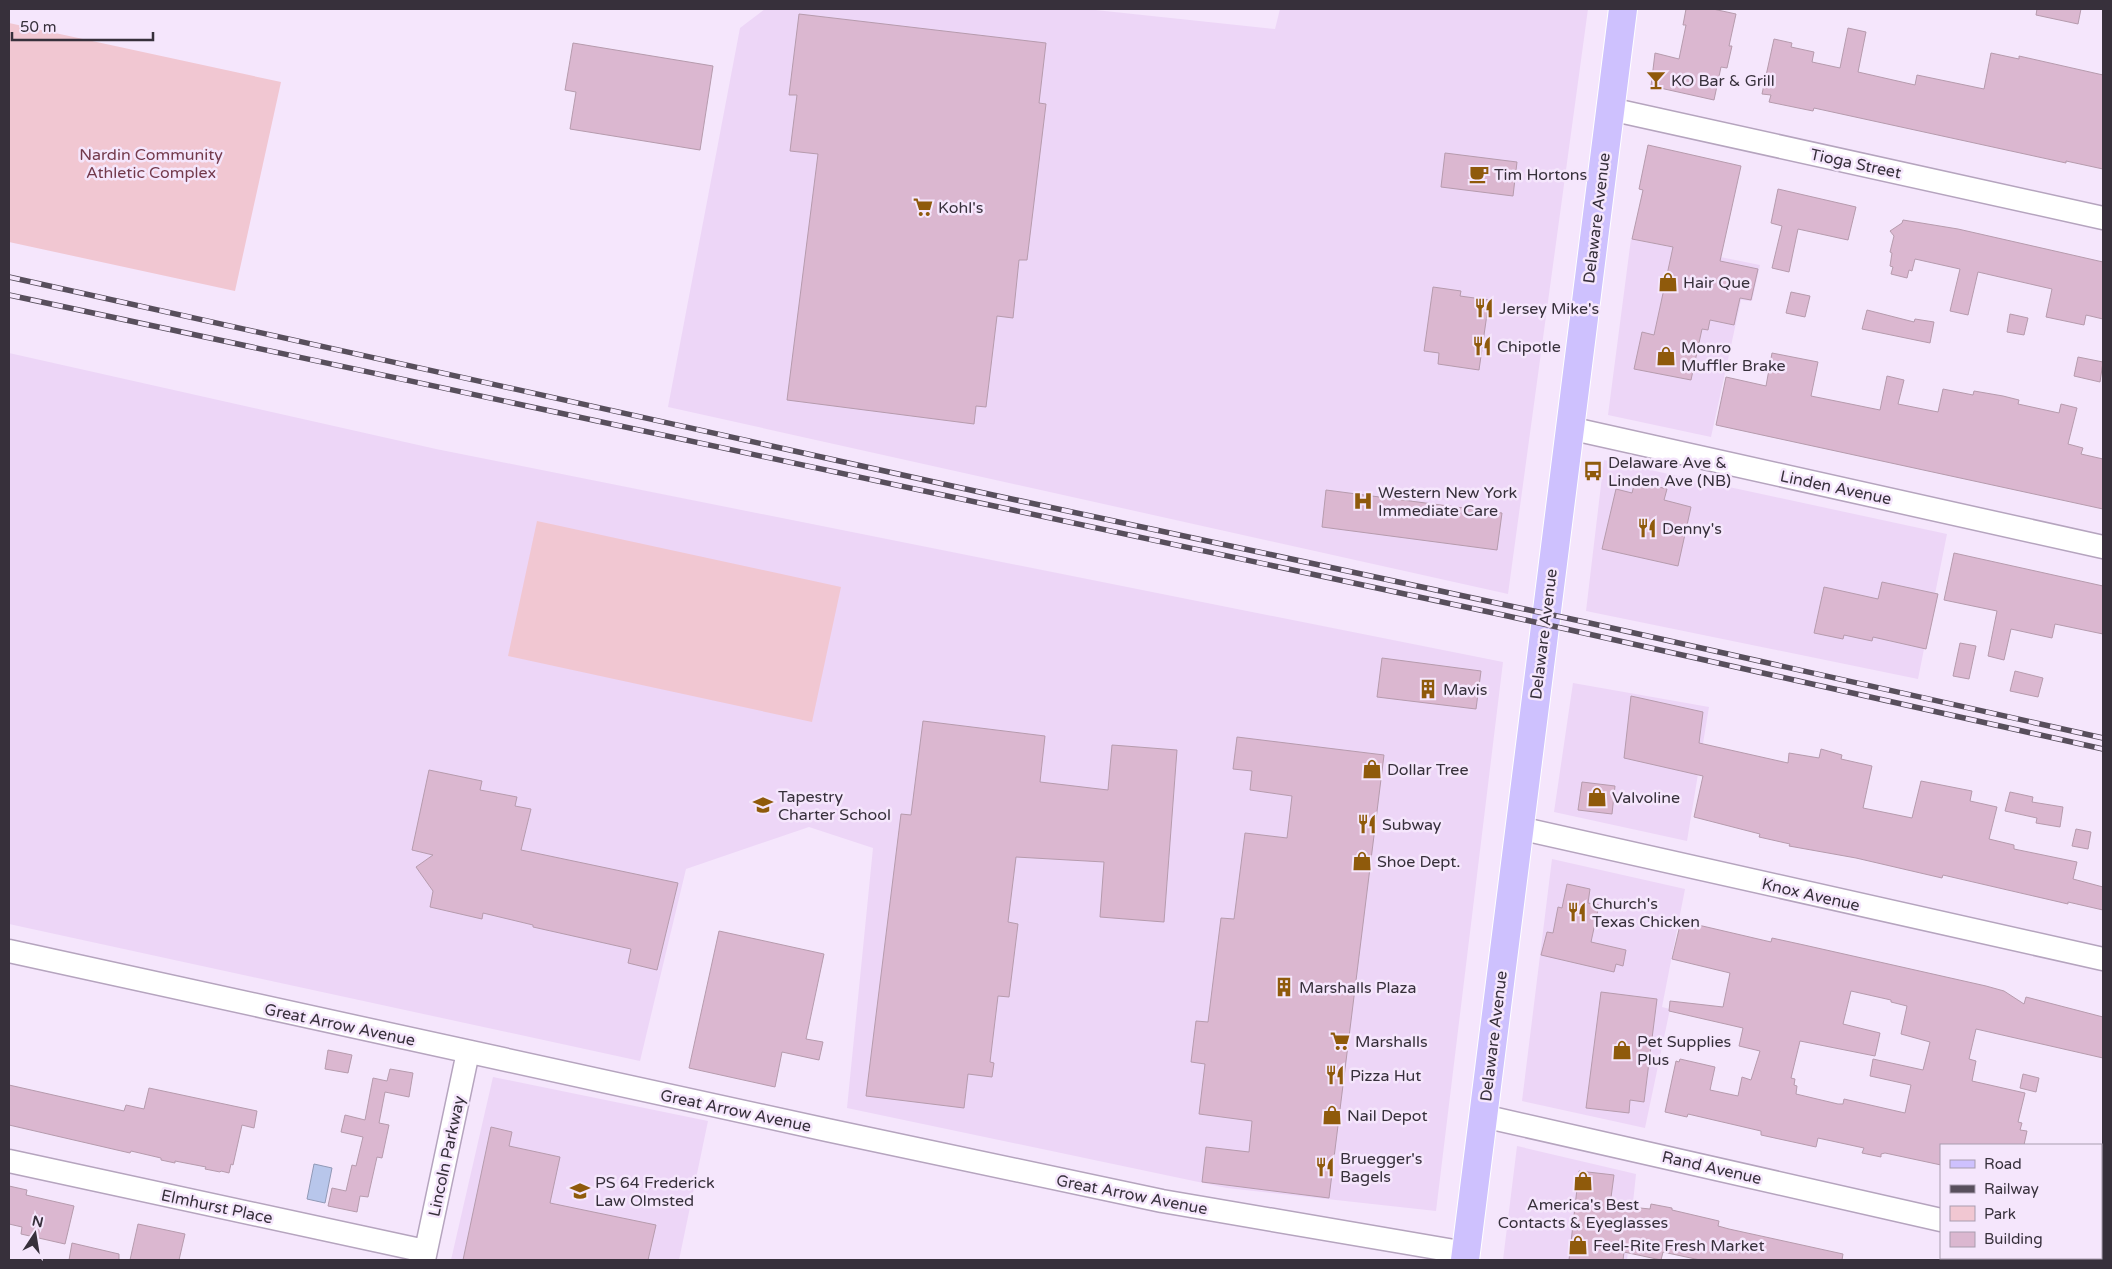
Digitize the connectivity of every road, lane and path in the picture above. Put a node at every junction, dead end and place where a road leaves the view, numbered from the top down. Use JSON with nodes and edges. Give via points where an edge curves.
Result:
{"nodes":[{"id":1,"x":1623,"y":9,"type":"edge"},
{"id":2,"x":1610,"y":109,"type":"junction"},
{"id":3,"x":2103,"y":218,"type":"edge"},
{"id":4,"x":1569,"y":428,"type":"junction"},
{"id":5,"x":2103,"y":547,"type":"edge"},
{"id":6,"x":1519,"y":828,"type":"junction"},
{"id":7,"x":9,"y":951,"type":"edge"},
{"id":8,"x":2103,"y":959,"type":"edge"},
{"id":9,"x":468,"y":1052,"type":"junction"},
{"id":10,"x":1483,"y":1116,"type":"junction"},
{"id":11,"x":9,"y":1161,"type":"edge"},
{"id":12,"x":1940,"y":1220,"type":"edge"},
{"id":13,"x":425,"y":1256,"type":"edge"},
{"id":14,"x":1466,"y":1257,"type":"edge"}],
"edges":[{"from":1,"to":2,"type":"main road","name":"Delaware Avenue"},
{"from":2,"to":3,"type":"street","name":"Tioga Street"},
{"from":2,"to":4,"type":"main road","name":"Delaware Avenue"},
{"from":4,"to":5,"type":"street","name":"Linden Avenue"},
{"from":4,"to":6,"type":"main road","name":"Delaware Avenue"},
{"from":6,"to":8,"type":"street","name":"Knox Avenue"},
{"from":6,"to":10,"type":"main road","name":"Delaware Avenue"},
{"from":7,"to":9,"type":"street","name":"Great Arrow Avenue"},
{"from":9,"to":13,"type":"street","name":"Lincoln Parkway"},
{"from":9,"to":14,"type":"street","name":"Great Arrow Avenue","via":[[1162,1201]]},
{"from":10,"to":12,"type":"street","name":"Rand Avenue"},
{"from":10,"to":14,"type":"main road","name":"Delaware Avenue"},
{"from":11,"to":13,"type":"street","name":"Elmhurst Place"}]}
